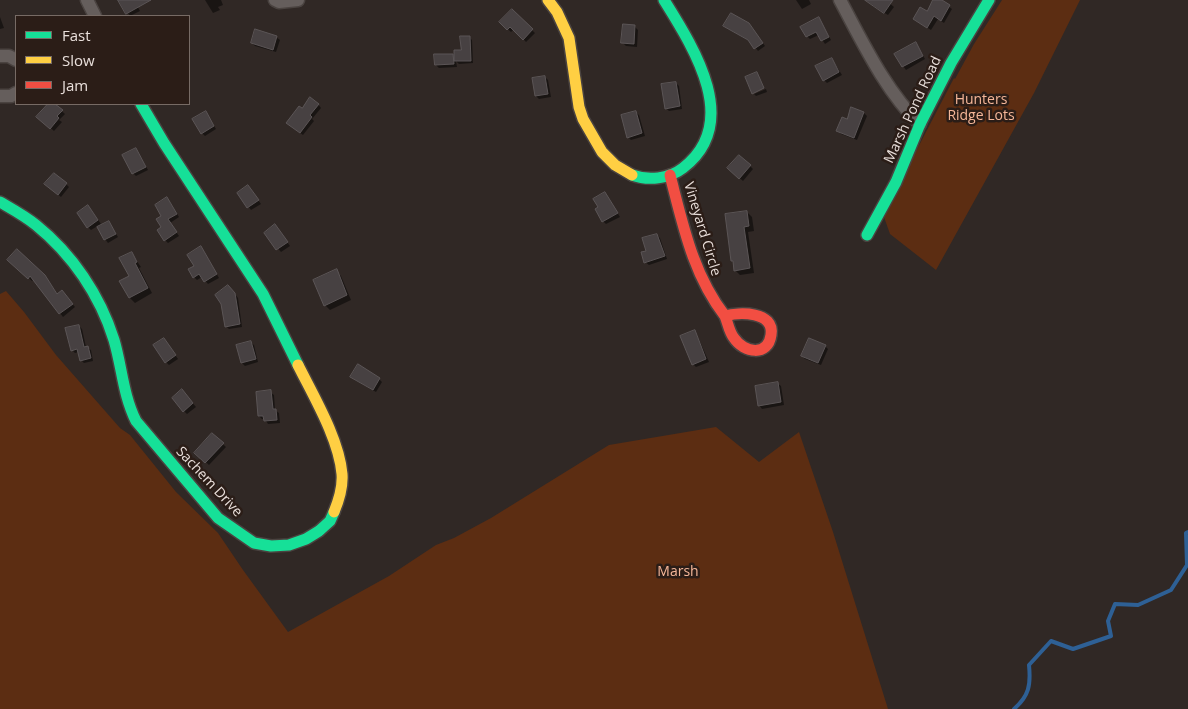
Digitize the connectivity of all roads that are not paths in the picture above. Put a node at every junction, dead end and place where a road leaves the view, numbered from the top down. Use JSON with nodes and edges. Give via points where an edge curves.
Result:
{"nodes":[{"id":1,"x":87,"y":0,"type":"edge"},
{"id":2,"x":275,"y":0,"type":"edge"},
{"id":3,"x":298,"y":0,"type":"edge"},
{"id":4,"x":548,"y":0,"type":"edge"},
{"id":5,"x":664,"y":0,"type":"edge"},
{"id":6,"x":840,"y":0,"type":"edge"},
{"id":7,"x":989,"y":0,"type":"edge"},
{"id":8,"x":94,"y":15,"type":"edge"},
{"id":9,"x":0,"y":56,"type":"edge"},
{"id":10,"x":15,"y":59,"type":"edge"},
{"id":11,"x":15,"y":94,"type":"edge"},
{"id":12,"x":0,"y":96,"type":"edge"},
{"id":13,"x":142,"y":105,"type":"edge"},
{"id":14,"x":920,"y":124,"type":"junction"},
{"id":15,"x":670,"y":176,"type":"junction"},
{"id":16,"x":0,"y":202,"type":"edge"},
{"id":17,"x":866,"y":235,"type":"dead end"},
{"id":18,"x":725,"y":316,"type":"dead end"}],
"edges":[{"from":1,"to":8,"type":"street"},
{"from":2,"to":3,"type":"street"},
{"from":4,"to":15,"type":"street","via":[[565,28],[572,51],[580,109],[602,153],[640,178]]},
{"from":5,"to":15,"type":"street","via":[[704,75],[712,110],[712,124],[700,153],[686,167]]},
{"from":6,"to":14,"type":"street","via":[[887,84]]},
{"from":7,"to":14,"type":"street","name":"Marsh Pond Road","via":[[951,63]]},
{"from":9,"to":10,"type":"street"},
{"from":11,"to":12,"type":"street"},
{"from":13,"to":16,"type":"street","name":"Sachem Drive","via":[[263,294],[325,419],[342,475],[339,500],[330,521],[319,531],[289,545],[271,546],[254,543],[218,518],[136,421],[128,405],[106,318],[83,275],[35,224]]},
{"from":14,"to":17,"type":"street","name":"Marsh Pond Road","via":[[896,182]]},
{"from":15,"to":18,"type":"street","name":"Vineyard Circle","via":[[702,282]]}]}
